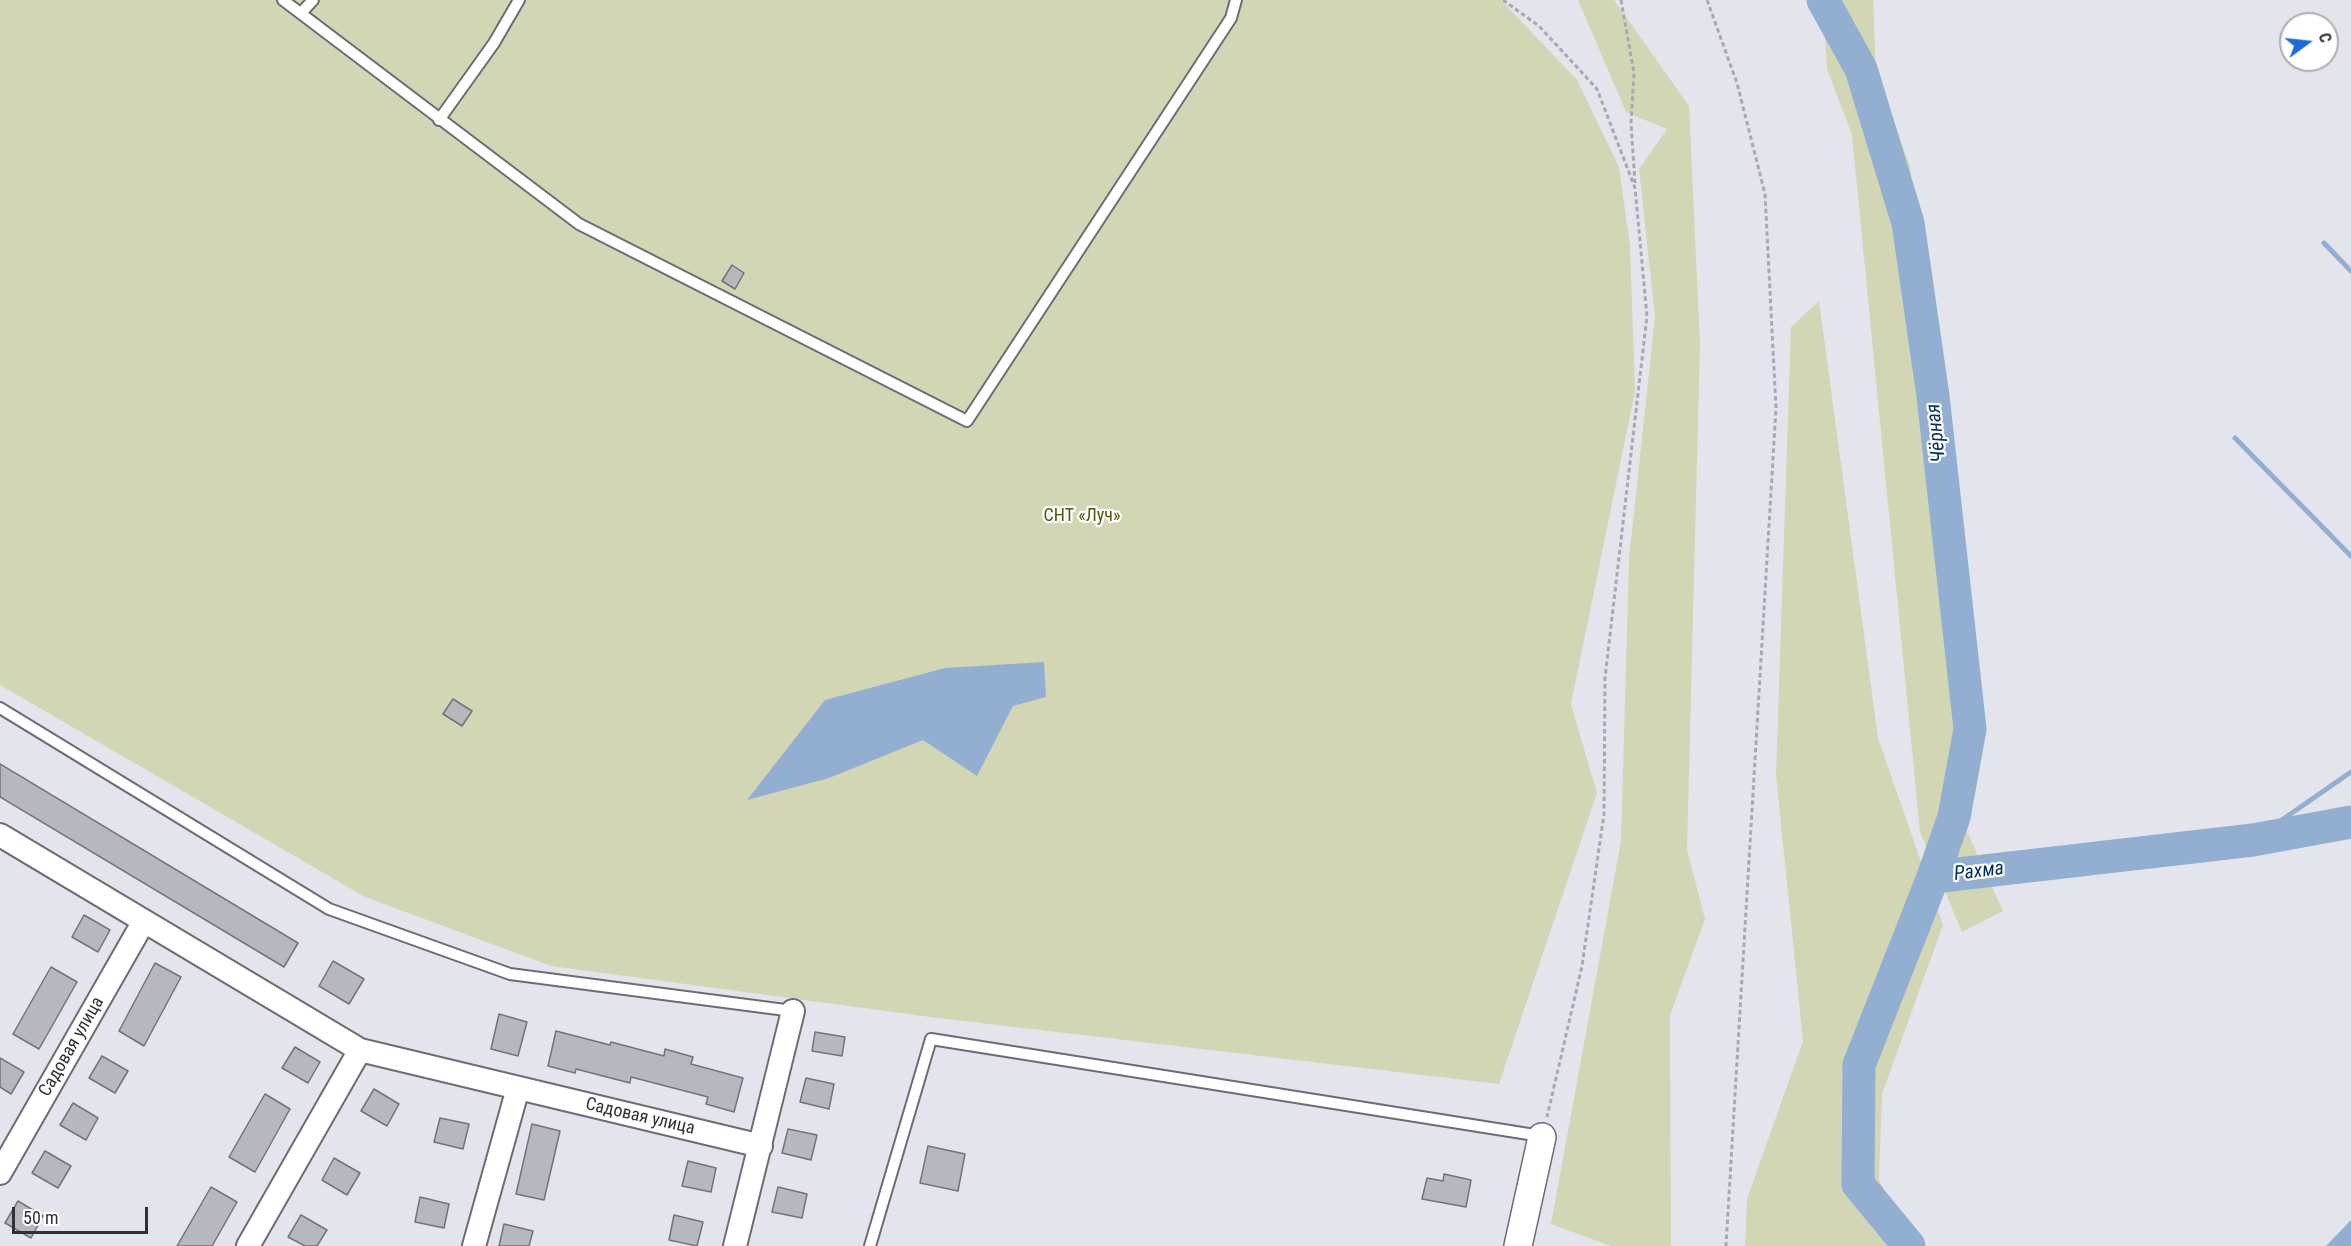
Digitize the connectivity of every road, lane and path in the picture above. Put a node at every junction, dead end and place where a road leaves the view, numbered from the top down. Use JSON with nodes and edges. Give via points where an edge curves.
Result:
{"nodes":[{"id":1,"x":284,"y":0,"type":"edge"},
{"id":2,"x":313,"y":0,"type":"edge"},
{"id":3,"x":519,"y":0,"type":"edge"},
{"id":4,"x":1236,"y":0,"type":"edge"},
{"id":5,"x":1503,"y":0,"type":"edge"},
{"id":6,"x":1621,"y":0,"type":"edge"},
{"id":7,"x":1707,"y":0,"type":"edge"},
{"id":8,"x":301,"y":14,"type":"junction"},
{"id":9,"x":439,"y":120,"type":"junction"},
{"id":10,"x":1635,"y":188,"type":"junction"},
{"id":11,"x":0,"y":708,"type":"edge"},
{"id":12,"x":0,"y":835,"type":"edge"},
{"id":13,"x":144,"y":921,"type":"junction"},
{"id":14,"x":793,"y":1011,"type":"joint"},
{"id":15,"x":360,"y":1050,"type":"junction"},
{"id":16,"x":518,"y":1088,"type":"junction"},
{"id":17,"x":1542,"y":1137,"type":"junction"},
{"id":18,"x":761,"y":1146,"type":"junction"},
{"id":19,"x":0,"y":1173,"type":"edge"},
{"id":20,"x":248,"y":1246,"type":"edge"},
{"id":21,"x":474,"y":1246,"type":"edge"},
{"id":22,"x":735,"y":1246,"type":"edge"},
{"id":23,"x":870,"y":1246,"type":"edge"},
{"id":24,"x":1518,"y":1246,"type":"edge"},
{"id":25,"x":1726,"y":1246,"type":"edge"}],
"edges":[{"from":1,"to":8,"type":"lane"},
{"from":2,"to":8,"type":"lane"},
{"from":3,"to":9,"type":"lane","via":[[494,43]]},
{"from":4,"to":9,"type":"lane","via":[[1231,18],[966,421],[579,224]]},
{"from":5,"to":10,"type":"path","via":[[1539,26],[1597,89]]},
{"from":6,"to":10,"type":"path","via":[[1634,73],[1631,123]]},
{"from":7,"to":25,"type":"path","via":[[1737,83],[1765,194],[1776,408]]},
{"from":8,"to":9,"type":"lane"},
{"from":10,"to":17,"type":"path","via":[[1647,316],[1605,678],[1604,814],[1582,966]]},
{"from":11,"to":14,"type":"lane","via":[[329,909],[510,974]]},
{"from":12,"to":13,"type":"street","name":"Садовая улица"},
{"from":13,"to":15,"type":"street","name":"Садовая улица"},
{"from":13,"to":19,"type":"street","name":"Садовая улица"},
{"from":14,"to":18,"type":"street"},
{"from":15,"to":16,"type":"street","name":"Садовая улица"},
{"from":15,"to":20,"type":"street"},
{"from":16,"to":18,"type":"street","name":"Садовая улица"},
{"from":16,"to":21,"type":"street"},
{"from":17,"to":23,"type":"lane","via":[[932,1039]]},
{"from":17,"to":24,"type":"street"},
{"from":18,"to":22,"type":"street"}]}
